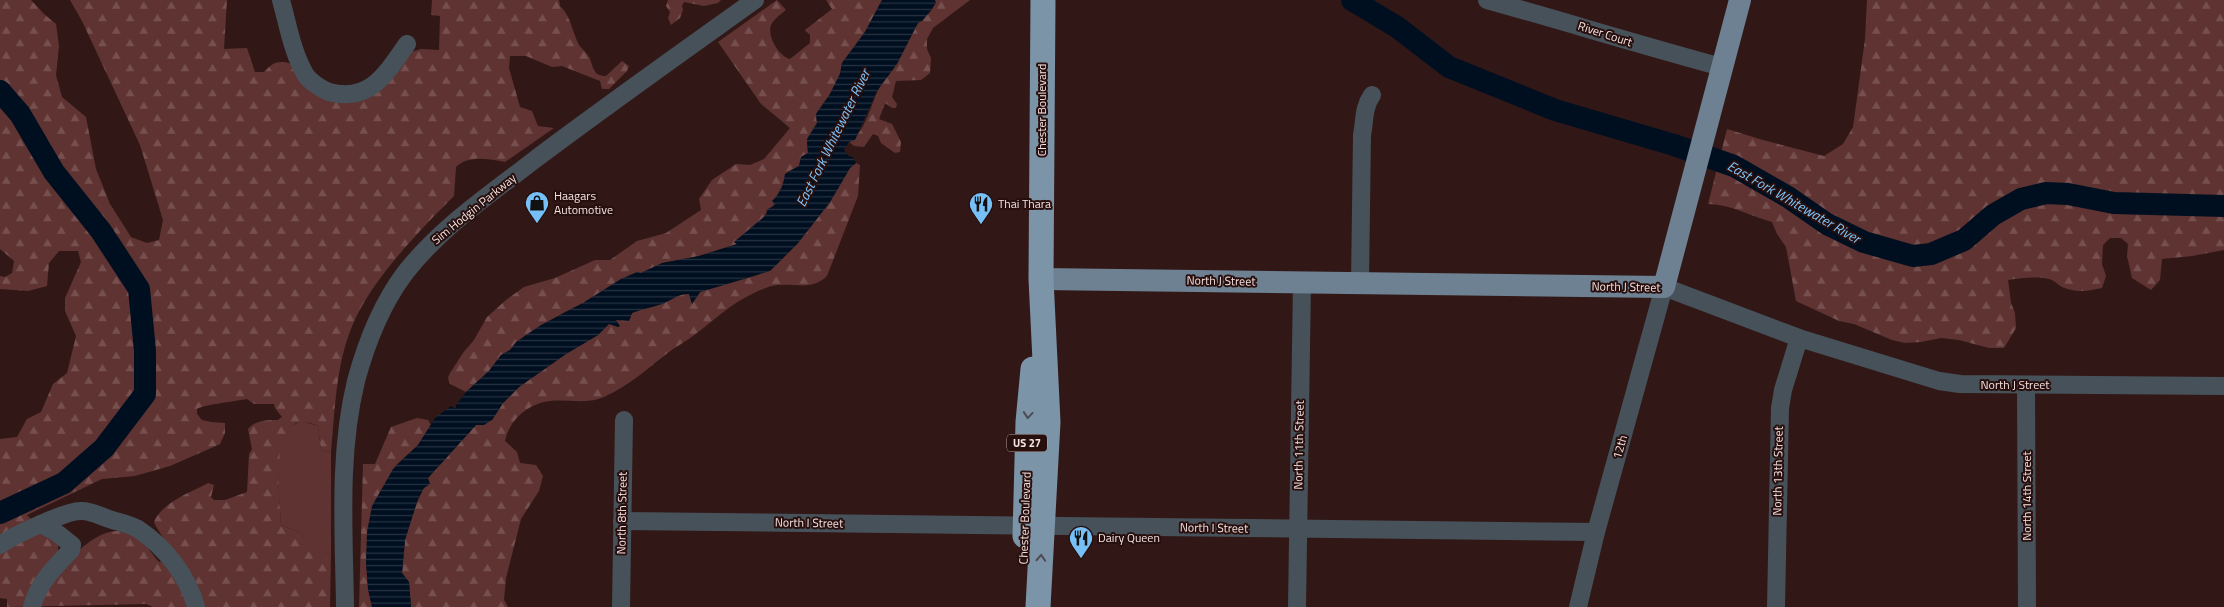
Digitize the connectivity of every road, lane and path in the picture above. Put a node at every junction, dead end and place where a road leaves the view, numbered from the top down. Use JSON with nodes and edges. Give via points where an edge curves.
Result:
{"nodes":[{"id":1,"x":281,"y":0,"type":"edge"},
{"id":2,"x":755,"y":0,"type":"edge"},
{"id":3,"x":1043,"y":0,"type":"edge"},
{"id":4,"x":1487,"y":0,"type":"edge"},
{"id":5,"x":1740,"y":0,"type":"edge"},
{"id":6,"x":407,"y":44,"type":"dead end"},
{"id":7,"x":1722,"y":67,"type":"junction"},
{"id":8,"x":1372,"y":95,"type":"dead end"},
{"id":9,"x":1041,"y":279,"type":"junction"},
{"id":10,"x":1302,"y":282,"type":"junction"},
{"id":11,"x":1360,"y":283,"type":"junction"},
{"id":12,"x":1664,"y":287,"type":"junction"},
{"id":13,"x":1799,"y":338,"type":"junction"},
{"id":14,"x":2026,"y":385,"type":"junction"},
{"id":15,"x":2224,"y":386,"type":"edge"},
{"id":16,"x":624,"y":420,"type":"dead end"},
{"id":17,"x":622,"y":521,"type":"junction"},
{"id":18,"x":41,"y":524,"type":"junction"},
{"id":19,"x":1034,"y":526,"type":"junction"},
{"id":20,"x":1297,"y":528,"type":"junction"},
{"id":21,"x":1596,"y":532,"type":"junction"},
{"id":22,"x":0,"y":545,"type":"edge"},
{"id":23,"x":32,"y":607,"type":"edge"},
{"id":24,"x":196,"y":607,"type":"edge"},
{"id":25,"x":345,"y":607,"type":"edge"},
{"id":26,"x":621,"y":607,"type":"edge"},
{"id":27,"x":1021,"y":607,"type":"edge"},
{"id":28,"x":1038,"y":607,"type":"edge"},
{"id":29,"x":1296,"y":607,"type":"edge"},
{"id":30,"x":1578,"y":607,"type":"edge"},
{"id":31,"x":1776,"y":607,"type":"edge"},
{"id":32,"x":2027,"y":607,"type":"edge"}],
"edges":[{"from":1,"to":6,"type":"street","via":[[292,44],[306,76],[323,90],[343,95],[362,93],[382,79]]},
{"from":2,"to":25,"type":"street","name":"Sim Hodgin Parkway","via":[[455,221],[428,246],[398,284],[367,347],[349,416],[344,486]]},
{"from":3,"to":9,"type":"highway","name":"Chester Boulevard","number":"US 27"},
{"from":4,"to":7,"type":"street","name":"River Court"},
{"from":5,"to":7,"type":"main road"},
{"from":7,"to":12,"type":"main road"},
{"from":8,"to":11,"type":"street","via":[[1364,112],[1362,135]]},
{"from":9,"to":10,"type":"main road","name":"North J Street"},
{"from":9,"to":19,"type":"highway","name":"Chester Boulevard","number":"US 27","via":[[1028,422]]},
{"from":10,"to":11,"type":"main road","name":"North J Street"},
{"from":10,"to":20,"type":"street","name":"North 11th Street"},
{"from":11,"to":12,"type":"main road","name":"North J Street"},
{"from":12,"to":13,"type":"street","name":"North J Street"},
{"from":12,"to":21,"type":"street","name":"12th"},
{"from":13,"to":14,"type":"street","name":"North J Street","via":[[1939,381]]},
{"from":13,"to":31,"type":"street","name":"North 13th Street","via":[[1780,408]]},
{"from":14,"to":15,"type":"street","name":"North J Street"},
{"from":14,"to":32,"type":"street","name":"North 14th Street"},
{"from":16,"to":17,"type":"street","name":"North 8th Street"},
{"from":17,"to":19,"type":"street","name":"North I Street"},
{"from":17,"to":26,"type":"street","name":"North 8th Street"},
{"from":18,"to":22,"type":"street"},
{"from":18,"to":23,"type":"street","via":[[72,545],[72,550],[48,575]]},
{"from":18,"to":24,"type":"street","via":[[79,510],[137,529],[180,570]]},
{"from":19,"to":20,"type":"street","name":"North I Street"},
{"from":19,"to":27,"type":"highway","name":"Chester Boulevard","number":"US 27"},
{"from":28,"to":19,"type":"highway","name":"Chester Boulevard","number":"US 27","one_way":true},
{"from":20,"to":21,"type":"street","name":"North I Street"},
{"from":20,"to":29,"type":"street","name":"North 11th Street"},
{"from":21,"to":30,"type":"street","name":"12th"}]}
